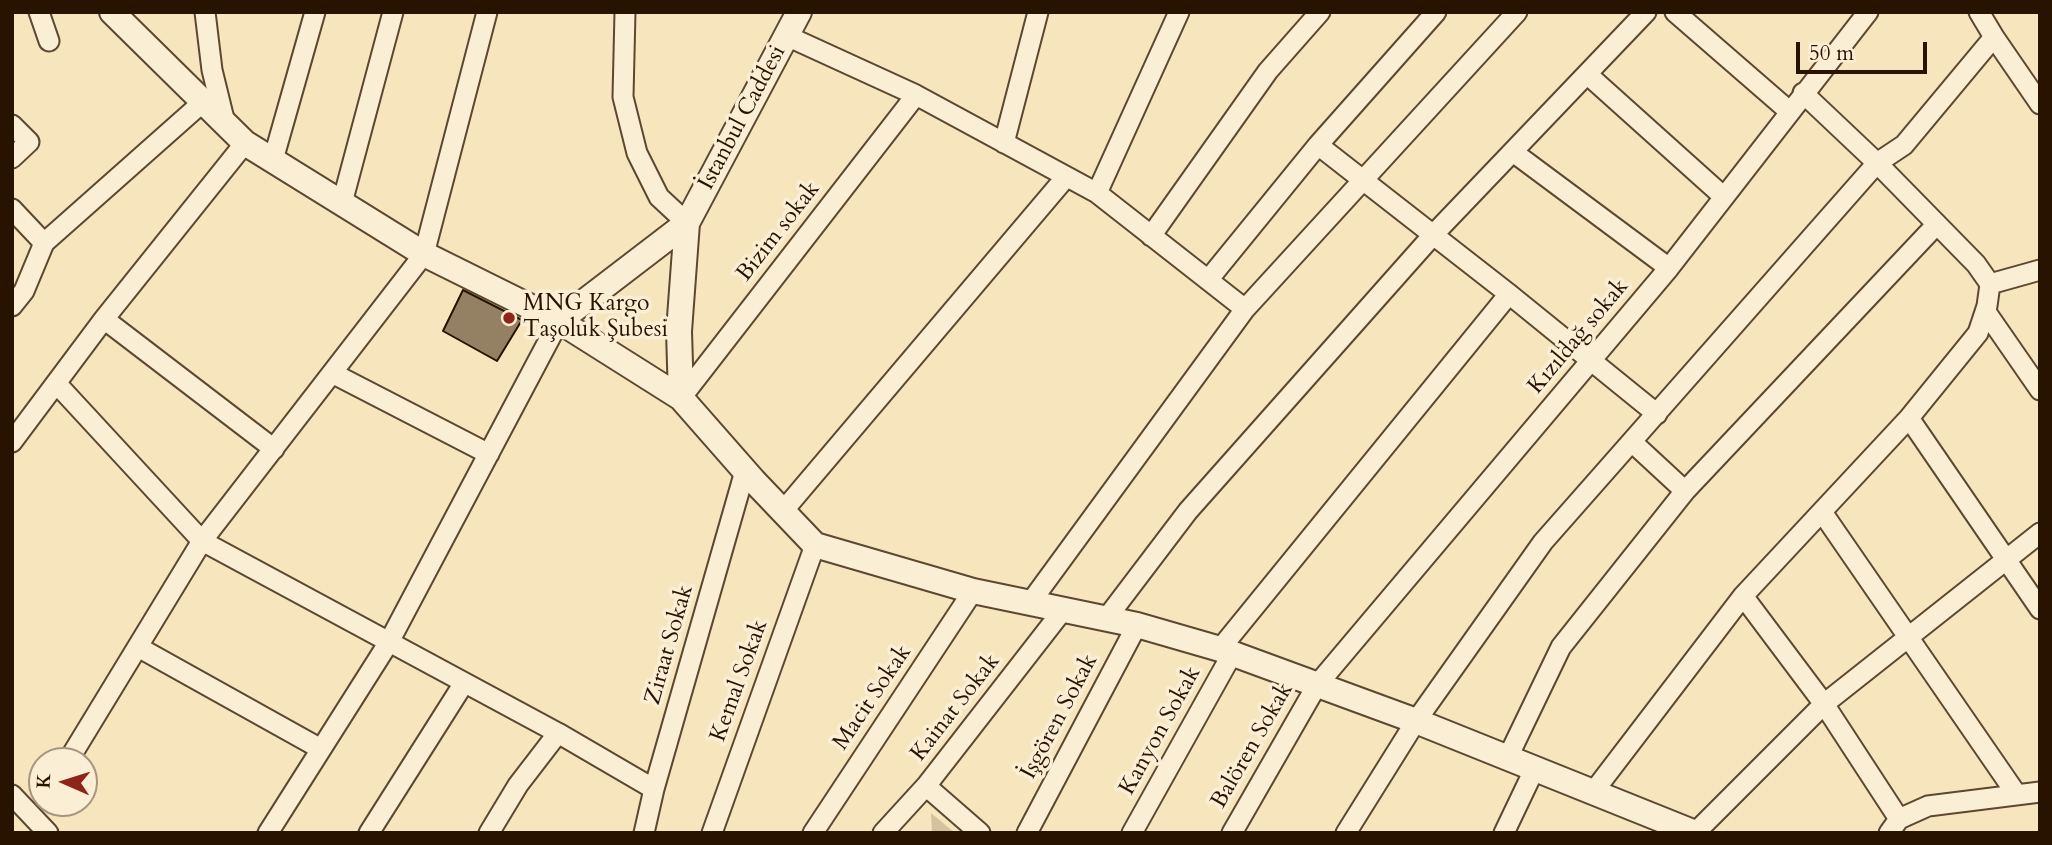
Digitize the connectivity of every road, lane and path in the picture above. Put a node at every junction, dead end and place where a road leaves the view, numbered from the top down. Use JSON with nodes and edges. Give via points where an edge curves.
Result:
{"nodes":[{"id":1,"x":39,"y":12,"type":"edge"},
{"id":2,"x":112,"y":12,"type":"edge"},
{"id":3,"x":205,"y":12,"type":"edge"},
{"id":4,"x":315,"y":12,"type":"edge"},
{"id":5,"x":393,"y":12,"type":"edge"},
{"id":6,"x":487,"y":12,"type":"edge"},
{"id":7,"x":625,"y":12,"type":"edge"},
{"id":8,"x":799,"y":12,"type":"edge"},
{"id":9,"x":1038,"y":12,"type":"edge"},
{"id":10,"x":1179,"y":12,"type":"edge"},
{"id":11,"x":1320,"y":12,"type":"edge"},
{"id":12,"x":1436,"y":12,"type":"edge"},
{"id":13,"x":1517,"y":12,"type":"edge"},
{"id":14,"x":1646,"y":12,"type":"edge"},
{"id":15,"x":1675,"y":12,"type":"edge"},
{"id":16,"x":1979,"y":12,"type":"edge"},
{"id":17,"x":1855,"y":16,"type":"edge"},
{"id":18,"x":787,"y":36,"type":"junction"},
{"id":19,"x":1994,"y":37,"type":"junction"},
{"id":20,"x":49,"y":41,"type":"dead end"},
{"id":21,"x":1587,"y":74,"type":"junction"},
{"id":22,"x":1803,"y":93,"type":"junction"},
{"id":23,"x":916,"y":96,"type":"junction"},
{"id":24,"x":203,"y":102,"type":"junction"},
{"id":25,"x":2040,"y":104,"type":"edge"},
{"id":26,"x":1790,"y":111,"type":"junction"},
{"id":27,"x":225,"y":123,"type":"junction"},
{"id":28,"x":12,"y":125,"type":"edge"},
{"id":29,"x":245,"y":143,"type":"junction"},
{"id":30,"x":1004,"y":143,"type":"junction"},
{"id":31,"x":1318,"y":145,"type":"junction"},
{"id":32,"x":1513,"y":152,"type":"junction"},
{"id":33,"x":12,"y":158,"type":"edge"},
{"id":34,"x":273,"y":160,"type":"junction"},
{"id":35,"x":1877,"y":163,"type":"junction"},
{"id":36,"x":1066,"y":177,"type":"junction"},
{"id":37,"x":1364,"y":181,"type":"junction"},
{"id":38,"x":1097,"y":193,"type":"junction"},
{"id":39,"x":1724,"y":197,"type":"junction"},
{"id":40,"x":342,"y":203,"type":"junction"},
{"id":41,"x":12,"y":209,"type":"edge"},
{"id":42,"x":687,"y":223,"type":"junction"},
{"id":43,"x":1937,"y":224,"type":"junction"},
{"id":44,"x":1433,"y":234,"type":"junction"},
{"id":45,"x":1151,"y":236,"type":"junction"},
{"id":46,"x":44,"y":243,"type":"junction"},
{"id":47,"x":424,"y":254,"type":"junction"},
{"id":48,"x":1669,"y":268,"type":"junction"},
{"id":49,"x":2040,"y":270,"type":"edge"},
{"id":50,"x":1208,"y":280,"type":"junction"},
{"id":51,"x":1990,"y":285,"type":"junction"},
{"id":52,"x":1509,"y":294,"type":"junction"},
{"id":53,"x":12,"y":306,"type":"edge"},
{"id":54,"x":1245,"y":309,"type":"junction"},
{"id":55,"x":1986,"y":312,"type":"junction"},
{"id":56,"x":104,"y":319,"type":"junction"},
{"id":57,"x":559,"y":321,"type":"junction"},
{"id":58,"x":1592,"y":361,"type":"junction"},
{"id":59,"x":332,"y":373,"type":"junction"},
{"id":60,"x":56,"y":383,"type":"junction"},
{"id":61,"x":2040,"y":390,"type":"edge"},
{"id":62,"x":681,"y":398,"type":"junction"},
{"id":63,"x":1657,"y":414,"type":"junction"},
{"id":64,"x":1909,"y":418,"type":"junction"},
{"id":65,"x":12,"y":442,"type":"edge"},
{"id":66,"x":1632,"y":442,"type":"junction"},
{"id":67,"x":274,"y":449,"type":"junction"},
{"id":68,"x":489,"y":454,"type":"junction"},
{"id":69,"x":745,"y":471,"type":"junction"},
{"id":70,"x":1685,"y":491,"type":"junction"},
{"id":71,"x":783,"y":512,"type":"junction"},
{"id":72,"x":1822,"y":512,"type":"junction"},
{"id":73,"x":2040,"y":533,"type":"edge"},
{"id":74,"x":202,"y":541,"type":"junction"},
{"id":75,"x":815,"y":545,"type":"junction"},
{"id":76,"x":2006,"y":560,"type":"junction"},
{"id":77,"x":973,"y":591,"type":"junction"},
{"id":78,"x":1743,"y":596,"type":"junction"},
{"id":79,"x":1030,"y":603,"type":"junction"},
{"id":80,"x":2040,"y":609,"type":"edge"},
{"id":81,"x":1063,"y":610,"type":"junction"},
{"id":82,"x":1105,"y":618,"type":"junction"},
{"id":83,"x":1137,"y":625,"type":"junction"},
{"id":84,"x":1907,"y":636,"type":"junction"},
{"id":85,"x":389,"y":642,"type":"junction"},
{"id":86,"x":138,"y":647,"type":"junction"},
{"id":87,"x":1226,"y":651,"type":"junction"},
{"id":88,"x":464,"y":682,"type":"junction"},
{"id":89,"x":1317,"y":685,"type":"junction"},
{"id":90,"x":1824,"y":704,"type":"junction"},
{"id":91,"x":1416,"y":721,"type":"junction"},
{"id":92,"x":558,"y":733,"type":"junction"},
{"id":93,"x":77,"y":747,"type":"edge"},
{"id":94,"x":321,"y":749,"type":"junction"},
{"id":95,"x":1508,"y":757,"type":"junction"},
{"id":96,"x":1535,"y":768,"type":"junction"},
{"id":97,"x":926,"y":786,"type":"junction"},
{"id":98,"x":654,"y":789,"type":"junction"},
{"id":99,"x":1594,"y":791,"type":"junction"},
{"id":100,"x":2040,"y":792,"type":"edge"},
{"id":101,"x":12,"y":794,"type":"edge"},
{"id":102,"x":2017,"y":795,"type":"junction"},
{"id":103,"x":28,"y":804,"type":"edge"},
{"id":104,"x":41,"y":817,"type":"edge"},
{"id":105,"x":1894,"y":826,"type":"edge"},
{"id":106,"x":647,"y":832,"type":"edge"},
{"id":107,"x":48,"y":833,"type":"edge"},
{"id":108,"x":268,"y":833,"type":"edge"},
{"id":109,"x":369,"y":833,"type":"edge"},
{"id":110,"x":489,"y":833,"type":"edge"},
{"id":111,"x":712,"y":833,"type":"edge"},
{"id":112,"x":813,"y":833,"type":"edge"},
{"id":113,"x":883,"y":833,"type":"edge"},
{"id":114,"x":980,"y":833,"type":"edge"},
{"id":115,"x":1027,"y":833,"type":"edge"},
{"id":116,"x":1132,"y":833,"type":"edge"},
{"id":117,"x":1232,"y":833,"type":"edge"},
{"id":118,"x":1346,"y":833,"type":"edge"},
{"id":119,"x":1504,"y":833,"type":"edge"},
{"id":120,"x":1695,"y":833,"type":"edge"}],
"edges":[{"from":1,"to":20,"type":"street"},
{"from":2,"to":24,"type":"street"},
{"from":3,"to":27,"type":"street"},
{"from":4,"to":34,"type":"street"},
{"from":5,"to":40,"type":"street"},
{"from":6,"to":47,"type":"street"},
{"from":7,"to":42,"type":"street","via":[[623,97],[637,153],[659,197]]},
{"from":8,"to":18,"type":"street","name":"İstanbul Caddesi"},
{"from":9,"to":30,"type":"street"},
{"from":10,"to":38,"type":"street"},
{"from":11,"to":45,"type":"street","via":[[1268,71]]},
{"from":12,"to":31,"type":"street"},
{"from":13,"to":37,"type":"street"},
{"from":14,"to":21,"type":"street"},
{"from":15,"to":26,"type":"street"},
{"from":16,"to":19,"type":"street"},
{"from":17,"to":22,"type":"street","name":"Kızıldağ sokak"},
{"from":18,"to":23,"type":"street"},
{"from":18,"to":42,"type":"street","name":"İstanbul Caddesi"},
{"from":19,"to":25,"type":"street"},
{"from":19,"to":35,"type":"street","via":[[1904,145]]},
{"from":21,"to":32,"type":"street"},
{"from":21,"to":39,"type":"street"},
{"from":22,"to":26,"type":"street","name":"Kızıldağ sokak"},
{"from":22,"to":35,"type":"street"},
{"from":23,"to":30,"type":"street"},
{"from":23,"to":62,"type":"street","name":"Bizim sokak"},
{"from":24,"to":27,"type":"street"},
{"from":24,"to":46,"type":"street"},
{"from":26,"to":39,"type":"street","name":"Kızıldağ sokak"},
{"from":27,"to":29,"type":"street"},
{"from":28,"to":33,"type":"street","via":[[29,142]]},
{"from":29,"to":34,"type":"street"},
{"from":29,"to":56,"type":"street"},
{"from":30,"to":36,"type":"street"},
{"from":31,"to":37,"type":"street"},
{"from":31,"to":50,"type":"street"},
{"from":32,"to":44,"type":"street"},
{"from":32,"to":48,"type":"street"},
{"from":34,"to":40,"type":"street"},
{"from":35,"to":43,"type":"street"},
{"from":35,"to":63,"type":"street"},
{"from":36,"to":38,"type":"street"},
{"from":36,"to":71,"type":"street"},
{"from":37,"to":44,"type":"street"},
{"from":37,"to":54,"type":"street"},
{"from":38,"to":45,"type":"street"},
{"from":39,"to":48,"type":"street","name":"Kızıldağ sokak"},
{"from":40,"to":47,"type":"street"},
{"from":41,"to":46,"type":"street"},
{"from":42,"to":57,"type":"street"},
{"from":42,"to":62,"type":"street","via":[[679,331]]},
{"from":43,"to":51,"type":"street"},
{"from":43,"to":70,"type":"street"},
{"from":44,"to":52,"type":"street"},
{"from":44,"to":82,"type":"street","via":[[1188,511]]},
{"from":45,"to":50,"type":"street"},
{"from":46,"to":53,"type":"street","via":[[24,291]]},
{"from":47,"to":57,"type":"street"},
{"from":47,"to":59,"type":"street"},
{"from":48,"to":58,"type":"street","name":"Kızıldağ sokak"},
{"from":49,"to":51,"type":"street"},
{"from":50,"to":54,"type":"street"},
{"from":51,"to":55,"type":"street"},
{"from":52,"to":58,"type":"street"},
{"from":52,"to":87,"type":"street","name":"Kanyon Sokak"},
{"from":54,"to":79,"type":"street"},
{"from":55,"to":61,"type":"street"},
{"from":55,"to":64,"type":"street","via":[[1978,333]]},
{"from":56,"to":60,"type":"street"},
{"from":56,"to":67,"type":"street"},
{"from":57,"to":62,"type":"street"},
{"from":57,"to":68,"type":"street"},
{"from":58,"to":63,"type":"street"},
{"from":58,"to":89,"type":"street","name":"Kızıldağ sokak"},
{"from":59,"to":67,"type":"street"},
{"from":59,"to":68,"type":"street"},
{"from":60,"to":65,"type":"street"},
{"from":60,"to":74,"type":"street"},
{"from":62,"to":69,"type":"street"},
{"from":63,"to":66,"type":"street"},
{"from":64,"to":72,"type":"street"},
{"from":64,"to":76,"type":"street"},
{"from":66,"to":70,"type":"street"},
{"from":66,"to":91,"type":"street","via":[[1543,542]]},
{"from":67,"to":74,"type":"street"},
{"from":68,"to":85,"type":"street"},
{"from":69,"to":71,"type":"street"},
{"from":69,"to":98,"type":"street","name":"Ziraat Sokak"},
{"from":70,"to":95,"type":"street","via":[[1561,647]]},
{"from":71,"to":75,"type":"street"},
{"from":72,"to":78,"type":"street"},
{"from":72,"to":84,"type":"street"},
{"from":73,"to":76,"type":"street"},
{"from":74,"to":85,"type":"street"},
{"from":74,"to":86,"type":"street"},
{"from":75,"to":77,"type":"street"},
{"from":75,"to":111,"type":"street","name":"Kemal Sokak"},
{"from":76,"to":80,"type":"street"},
{"from":76,"to":84,"type":"street"},
{"from":77,"to":79,"type":"street"},
{"from":77,"to":112,"type":"street","name":"Macit Sokak"},
{"from":78,"to":90,"type":"street"},
{"from":78,"to":99,"type":"street"},
{"from":79,"to":81,"type":"street"},
{"from":81,"to":82,"type":"street"},
{"from":81,"to":97,"type":"street","name":"Kainat Sokak"},
{"from":82,"to":83,"type":"street"},
{"from":83,"to":87,"type":"street"},
{"from":83,"to":115,"type":"street","name":"İşgören Sokak"},
{"from":84,"to":90,"type":"street"},
{"from":84,"to":102,"type":"street"},
{"from":85,"to":88,"type":"street"},
{"from":85,"to":94,"type":"street"},
{"from":86,"to":93,"type":"street"},
{"from":86,"to":94,"type":"street"},
{"from":87,"to":89,"type":"street"},
{"from":87,"to":116,"type":"street","name":"Kanyon Sokak"},
{"from":88,"to":92,"type":"street"},
{"from":88,"to":109,"type":"street"},
{"from":89,"to":91,"type":"street"},
{"from":89,"to":117,"type":"street","name":"Balören Sokak"},
{"from":90,"to":105,"type":"street"},
{"from":90,"to":120,"type":"street"},
{"from":91,"to":95,"type":"street"},
{"from":91,"to":118,"type":"street"},
{"from":92,"to":98,"type":"street"},
{"from":92,"to":110,"type":"street"},
{"from":94,"to":108,"type":"street"},
{"from":95,"to":96,"type":"street"},
{"from":96,"to":99,"type":"street"},
{"from":96,"to":119,"type":"street"},
{"from":97,"to":113,"type":"street","name":"Kainat Sokak"},
{"from":97,"to":114,"type":"street"},
{"from":98,"to":106,"type":"street","name":"Ziraat Sokak"},
{"from":99,"to":120,"type":"street"},
{"from":100,"to":102,"type":"street"},
{"from":101,"to":103,"type":"street"},
{"from":102,"to":105,"type":"street","via":[[1928,806]]},
{"from":104,"to":107,"type":"street"}]}
